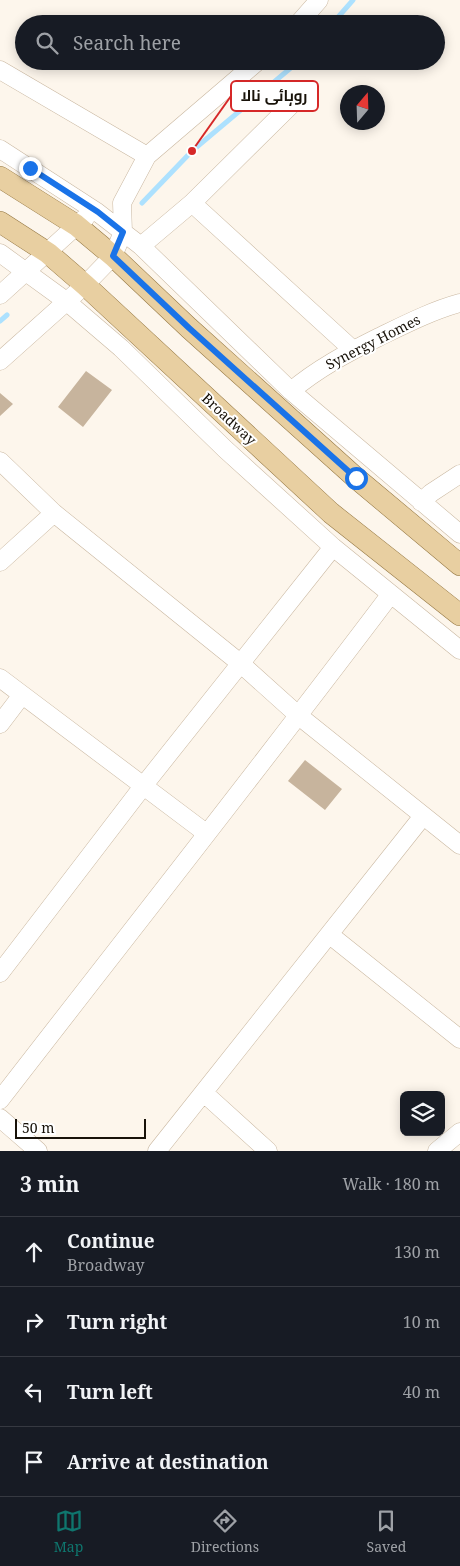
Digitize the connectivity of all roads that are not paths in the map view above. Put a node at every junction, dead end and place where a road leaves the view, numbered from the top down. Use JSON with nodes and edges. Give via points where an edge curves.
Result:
{"nodes":[{"id":1,"x":319,"y":0,"type":"edge"},
{"id":2,"x":306,"y":15,"type":"edge"},
{"id":3,"x":0,"y":70,"type":"edge"},
{"id":4,"x":247,"y":70,"type":"edge"},
{"id":5,"x":292,"y":104,"type":"dead end"},
{"id":6,"x":0,"y":149,"type":"edge"},
{"id":7,"x":147,"y":156,"type":"junction"},
{"id":8,"x":0,"y":177,"type":"edge"},
{"id":9,"x":122,"y":203,"type":"junction"},
{"id":10,"x":192,"y":203,"type":"junction"},
{"id":11,"x":98,"y":212,"type":"junction"},
{"id":12,"x":0,"y":222,"type":"edge"},
{"id":13,"x":76,"y":225,"type":"junction"},
{"id":14,"x":123,"y":232,"type":"junction"},
{"id":15,"x":141,"y":246,"type":"junction"},
{"id":16,"x":0,"y":253,"type":"edge"},
{"id":17,"x":48,"y":253,"type":"junction"},
{"id":18,"x":113,"y":256,"type":"junction"},
{"id":19,"x":27,"y":271,"type":"junction"},
{"id":20,"x":85,"y":285,"type":"junction"},
{"id":21,"x":0,"y":295,"type":"edge"},
{"id":22,"x":66,"y":300,"type":"junction"},
{"id":23,"x":460,"y":304,"type":"edge"},
{"id":24,"x":353,"y":350,"type":"junction"},
{"id":25,"x":0,"y":361,"type":"edge"},
{"id":26,"x":291,"y":391,"type":"junction"},
{"id":27,"x":0,"y":460,"type":"edge"},
{"id":28,"x":460,"y":474,"type":"edge"},
{"id":29,"x":421,"y":502,"type":"junction"},
{"id":30,"x":54,"y":513,"type":"junction"},
{"id":31,"x":460,"y":534,"type":"edge"},
{"id":32,"x":333,"y":547,"type":"junction"},
{"id":33,"x":0,"y":562,"type":"edge"},
{"id":34,"x":460,"y":565,"type":"edge"},
{"id":35,"x":390,"y":595,"type":"junction"},
{"id":36,"x":460,"y":615,"type":"edge"},
{"id":37,"x":460,"y":650,"type":"edge"},
{"id":38,"x":240,"y":663,"type":"junction"},
{"id":39,"x":0,"y":678,"type":"edge"},
{"id":40,"x":22,"y":695,"type":"junction"},
{"id":41,"x":299,"y":716,"type":"junction"},
{"id":42,"x":0,"y":724,"type":"edge"},
{"id":43,"x":144,"y":785,"type":"junction"},
{"id":44,"x":423,"y":816,"type":"junction"},
{"id":45,"x":206,"y":833,"type":"junction"},
{"id":46,"x":460,"y":845,"type":"edge"},
{"id":47,"x":330,"y":935,"type":"junction"},
{"id":48,"x":0,"y":973,"type":"edge"},
{"id":49,"x":460,"y":1039,"type":"edge"},
{"id":50,"x":204,"y":1093,"type":"junction"},
{"id":51,"x":0,"y":1100,"type":"edge"},
{"id":52,"x":0,"y":1118,"type":"edge"},
{"id":53,"x":460,"y":1132,"type":"edge"},
{"id":54,"x":38,"y":1151,"type":"edge"},
{"id":55,"x":157,"y":1151,"type":"edge"},
{"id":56,"x":268,"y":1151,"type":"edge"},
{"id":57,"x":437,"y":1151,"type":"edge"}],
"edges":[{"from":1,"to":2,"type":"street"},
{"from":3,"to":7,"type":"street"},
{"from":4,"to":7,"type":"street"},
{"from":5,"to":10,"type":"street"},
{"from":6,"to":11,"type":"street"},
{"from":7,"to":9,"type":"street"},
{"from":8,"to":13,"type":"main road"},
{"from":9,"to":11,"type":"street"},
{"from":9,"to":14,"type":"street"},
{"from":10,"to":15,"type":"street"},
{"from":10,"to":24,"type":"street"},
{"from":11,"to":13,"type":"street"},
{"from":11,"to":14,"type":"street"},
{"from":12,"to":17,"type":"main road","name":"Broadway"},
{"from":13,"to":17,"type":"street"},
{"from":13,"to":18,"type":"main road"},
{"from":14,"to":15,"type":"street"},
{"from":14,"to":18,"type":"street"},
{"from":15,"to":26,"type":"street"},
{"from":16,"to":19,"type":"street"},
{"from":17,"to":19,"type":"street"},
{"from":17,"to":20,"type":"main road","name":"Broadway"},
{"from":18,"to":20,"type":"street"},
{"from":18,"to":34,"type":"main road","via":[[356,478]]},
{"from":19,"to":21,"type":"street"},
{"from":19,"to":22,"type":"street"},
{"from":20,"to":22,"type":"street"},
{"from":20,"to":36,"type":"main road","name":"Broadway","via":[[331,513]]},
{"from":22,"to":25,"type":"street"},
{"from":22,"to":32,"type":"street"},
{"from":23,"to":24,"type":"street","name":"Synergy Homes","via":[[431,313]]},
{"from":24,"to":26,"type":"street","name":"Synergy Homes"},
{"from":26,"to":29,"type":"street"},
{"from":27,"to":30,"type":"street"},
{"from":28,"to":29,"type":"street"},
{"from":29,"to":31,"type":"street"},
{"from":30,"to":33,"type":"street"},
{"from":30,"to":38,"type":"street"},
{"from":32,"to":35,"type":"street"},
{"from":32,"to":38,"type":"street"},
{"from":35,"to":37,"type":"street"},
{"from":35,"to":41,"type":"street"},
{"from":38,"to":41,"type":"street"},
{"from":38,"to":43,"type":"street"},
{"from":39,"to":40,"type":"street"},
{"from":40,"to":42,"type":"street"},
{"from":40,"to":43,"type":"street"},
{"from":41,"to":44,"type":"street"},
{"from":41,"to":45,"type":"street"},
{"from":43,"to":45,"type":"street"},
{"from":43,"to":48,"type":"street"},
{"from":44,"to":46,"type":"street"},
{"from":44,"to":47,"type":"street"},
{"from":45,"to":51,"type":"street"},
{"from":47,"to":49,"type":"street"},
{"from":47,"to":50,"type":"street"},
{"from":50,"to":55,"type":"street"},
{"from":50,"to":56,"type":"street"},
{"from":52,"to":54,"type":"street"},
{"from":53,"to":57,"type":"street"}]}
